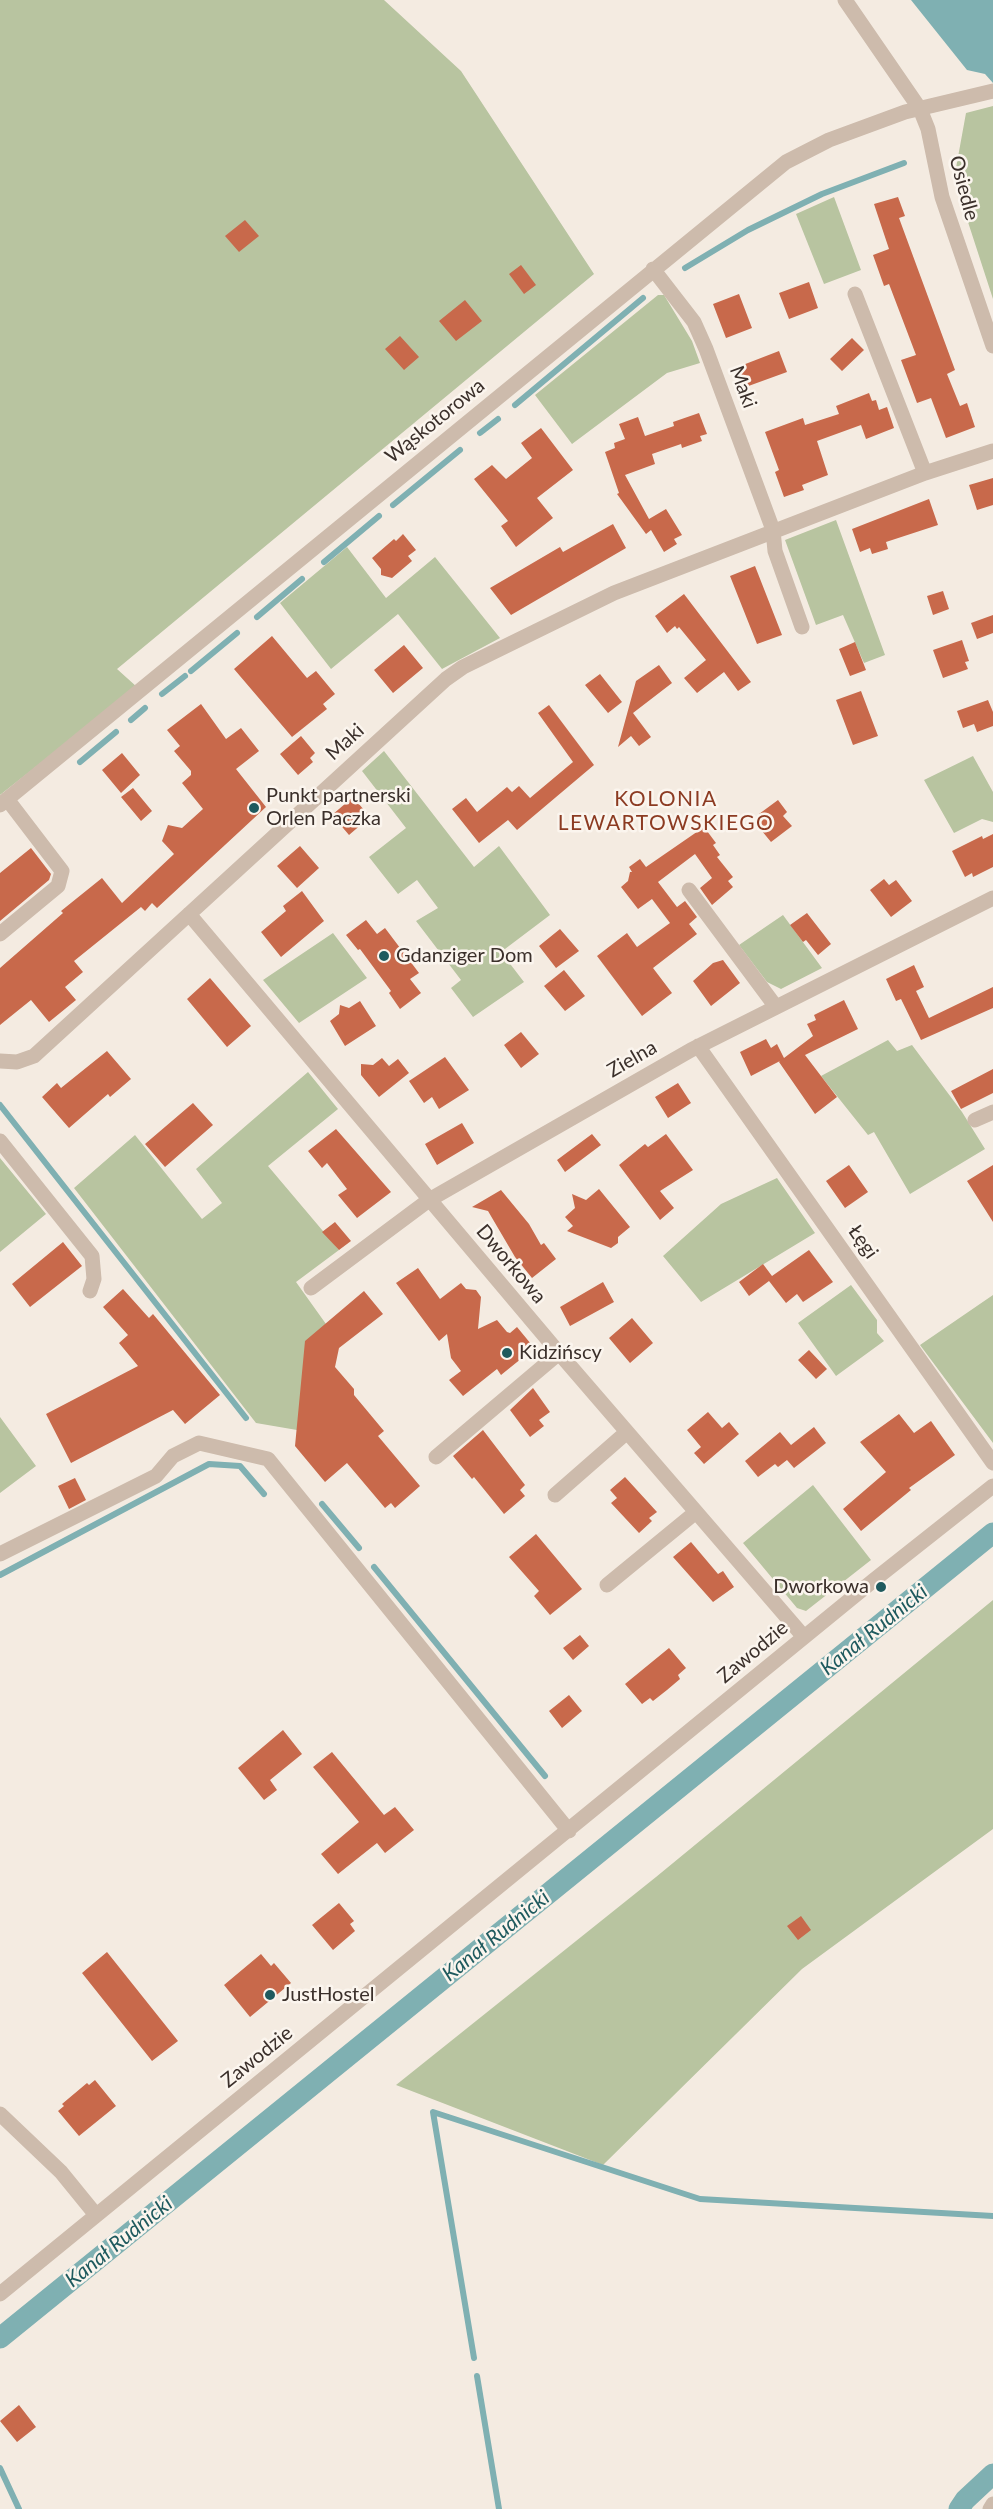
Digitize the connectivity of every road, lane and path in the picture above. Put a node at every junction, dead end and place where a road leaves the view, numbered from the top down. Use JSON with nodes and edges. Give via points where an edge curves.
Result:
{"nodes":[{"id":1,"x":845,"y":0,"type":"edge"},
{"id":2,"x":993,"y":91,"type":"edge"},
{"id":3,"x":921,"y":109,"type":"junction"},
{"id":4,"x":653,"y":269,"type":"junction"},
{"id":5,"x":855,"y":294,"type":"dead end"},
{"id":6,"x":993,"y":346,"type":"edge"},
{"id":7,"x":993,"y":451,"type":"edge"},
{"id":8,"x":925,"y":473,"type":"junction"},
{"id":9,"x":772,"y":530,"type":"junction"},
{"id":10,"x":802,"y":627,"type":"dead end"},
{"id":11,"x":4,"y":802,"type":"edge"},
{"id":12,"x":689,"y":890,"type":"dead end"},
{"id":13,"x":993,"y":898,"type":"edge"},
{"id":14,"x":189,"y":914,"type":"junction"},
{"id":15,"x":0,"y":934,"type":"edge"},
{"id":16,"x":776,"y":1007,"type":"junction"},
{"id":17,"x":698,"y":1046,"type":"junction"},
{"id":18,"x":0,"y":1061,"type":"edge"},
{"id":19,"x":993,"y":1112,"type":"edge"},
{"id":20,"x":975,"y":1120,"type":"dead end"},
{"id":21,"x":0,"y":1141,"type":"edge"},
{"id":22,"x":429,"y":1200,"type":"junction"},
{"id":23,"x":311,"y":1288,"type":"dead end"},
{"id":24,"x":90,"y":1291,"type":"dead end"},
{"id":25,"x":559,"y":1353,"type":"junction"},
{"id":26,"x":627,"y":1432,"type":"junction"},
{"id":27,"x":436,"y":1457,"type":"dead end"},
{"id":28,"x":993,"y":1463,"type":"edge"},
{"id":29,"x":993,"y":1486,"type":"edge"},
{"id":30,"x":555,"y":1495,"type":"dead end"},
{"id":31,"x":696,"y":1512,"type":"junction"},
{"id":32,"x":0,"y":1554,"type":"edge"},
{"id":33,"x":607,"y":1585,"type":"dead end"},
{"id":34,"x":804,"y":1637,"type":"junction"},
{"id":35,"x":569,"y":1831,"type":"junction"},
{"id":36,"x":0,"y":2114,"type":"edge"},
{"id":37,"x":96,"y":2215,"type":"junction"},
{"id":38,"x":1,"y":2290,"type":"edge"},
{"id":39,"x":993,"y":2504,"type":"edge"},
{"id":40,"x":990,"y":2509,"type":"edge"}],
"edges":[{"from":1,"to":3,"type":"street","name":"Osiedle"},
{"from":2,"to":3,"type":"street","name":"Wąskotorowa"},
{"from":3,"to":4,"type":"street","name":"Wąskotorowa","via":[[829,140],[786,162]]},
{"from":3,"to":6,"type":"street","name":"Osiedle","via":[[942,198]]},
{"from":4,"to":9,"type":"street","name":"Maki","via":[[694,322]]},
{"from":4,"to":11,"type":"street","name":"Wąskotorowa"},
{"from":5,"to":8,"type":"street"},
{"from":7,"to":8,"type":"street","name":"Maki"},
{"from":8,"to":9,"type":"street","name":"Maki"},
{"from":9,"to":10,"type":"street","via":[[775,551]]},
{"from":9,"to":14,"type":"street","name":"Maki","via":[[614,593],[463,667]]},
{"from":11,"to":15,"type":"street","via":[[62,871],[58,886]]},
{"from":12,"to":16,"type":"street"},
{"from":13,"to":16,"type":"street","name":"Zielna"},
{"from":14,"to":18,"type":"street","name":"Maki","via":[[34,1056],[17,1062]]},
{"from":14,"to":22,"type":"street","name":"Dworkowa"},
{"from":16,"to":17,"type":"street","name":"Zielna"},
{"from":17,"to":22,"type":"street","name":"Zielna"},
{"from":17,"to":28,"type":"street","name":"Łęgi"},
{"from":19,"to":20,"type":"street"},
{"from":21,"to":24,"type":"street","via":[[92,1256],[94,1279]]},
{"from":22,"to":23,"type":"street","name":"Zielna"},
{"from":22,"to":25,"type":"street","name":"Dworkowa"},
{"from":25,"to":26,"type":"street","name":"Dworkowa"},
{"from":25,"to":27,"type":"street"},
{"from":26,"to":30,"type":"street"},
{"from":26,"to":31,"type":"street","name":"Dworkowa"},
{"from":29,"to":34,"type":"street","name":"Zawodzie"},
{"from":31,"to":33,"type":"street"},
{"from":31,"to":34,"type":"street","name":"Dworkowa"},
{"from":32,"to":35,"type":"street","via":[[156,1476],[172,1456],[200,1443],[267,1459]]},
{"from":34,"to":35,"type":"street","name":"Zawodzie"},
{"from":35,"to":37,"type":"street","name":"Zawodzie"},
{"from":36,"to":37,"type":"street","via":[[61,2172]]},
{"from":37,"to":38,"type":"street","name":"Zawodzie"},
{"from":39,"to":40,"type":"street"}]}
